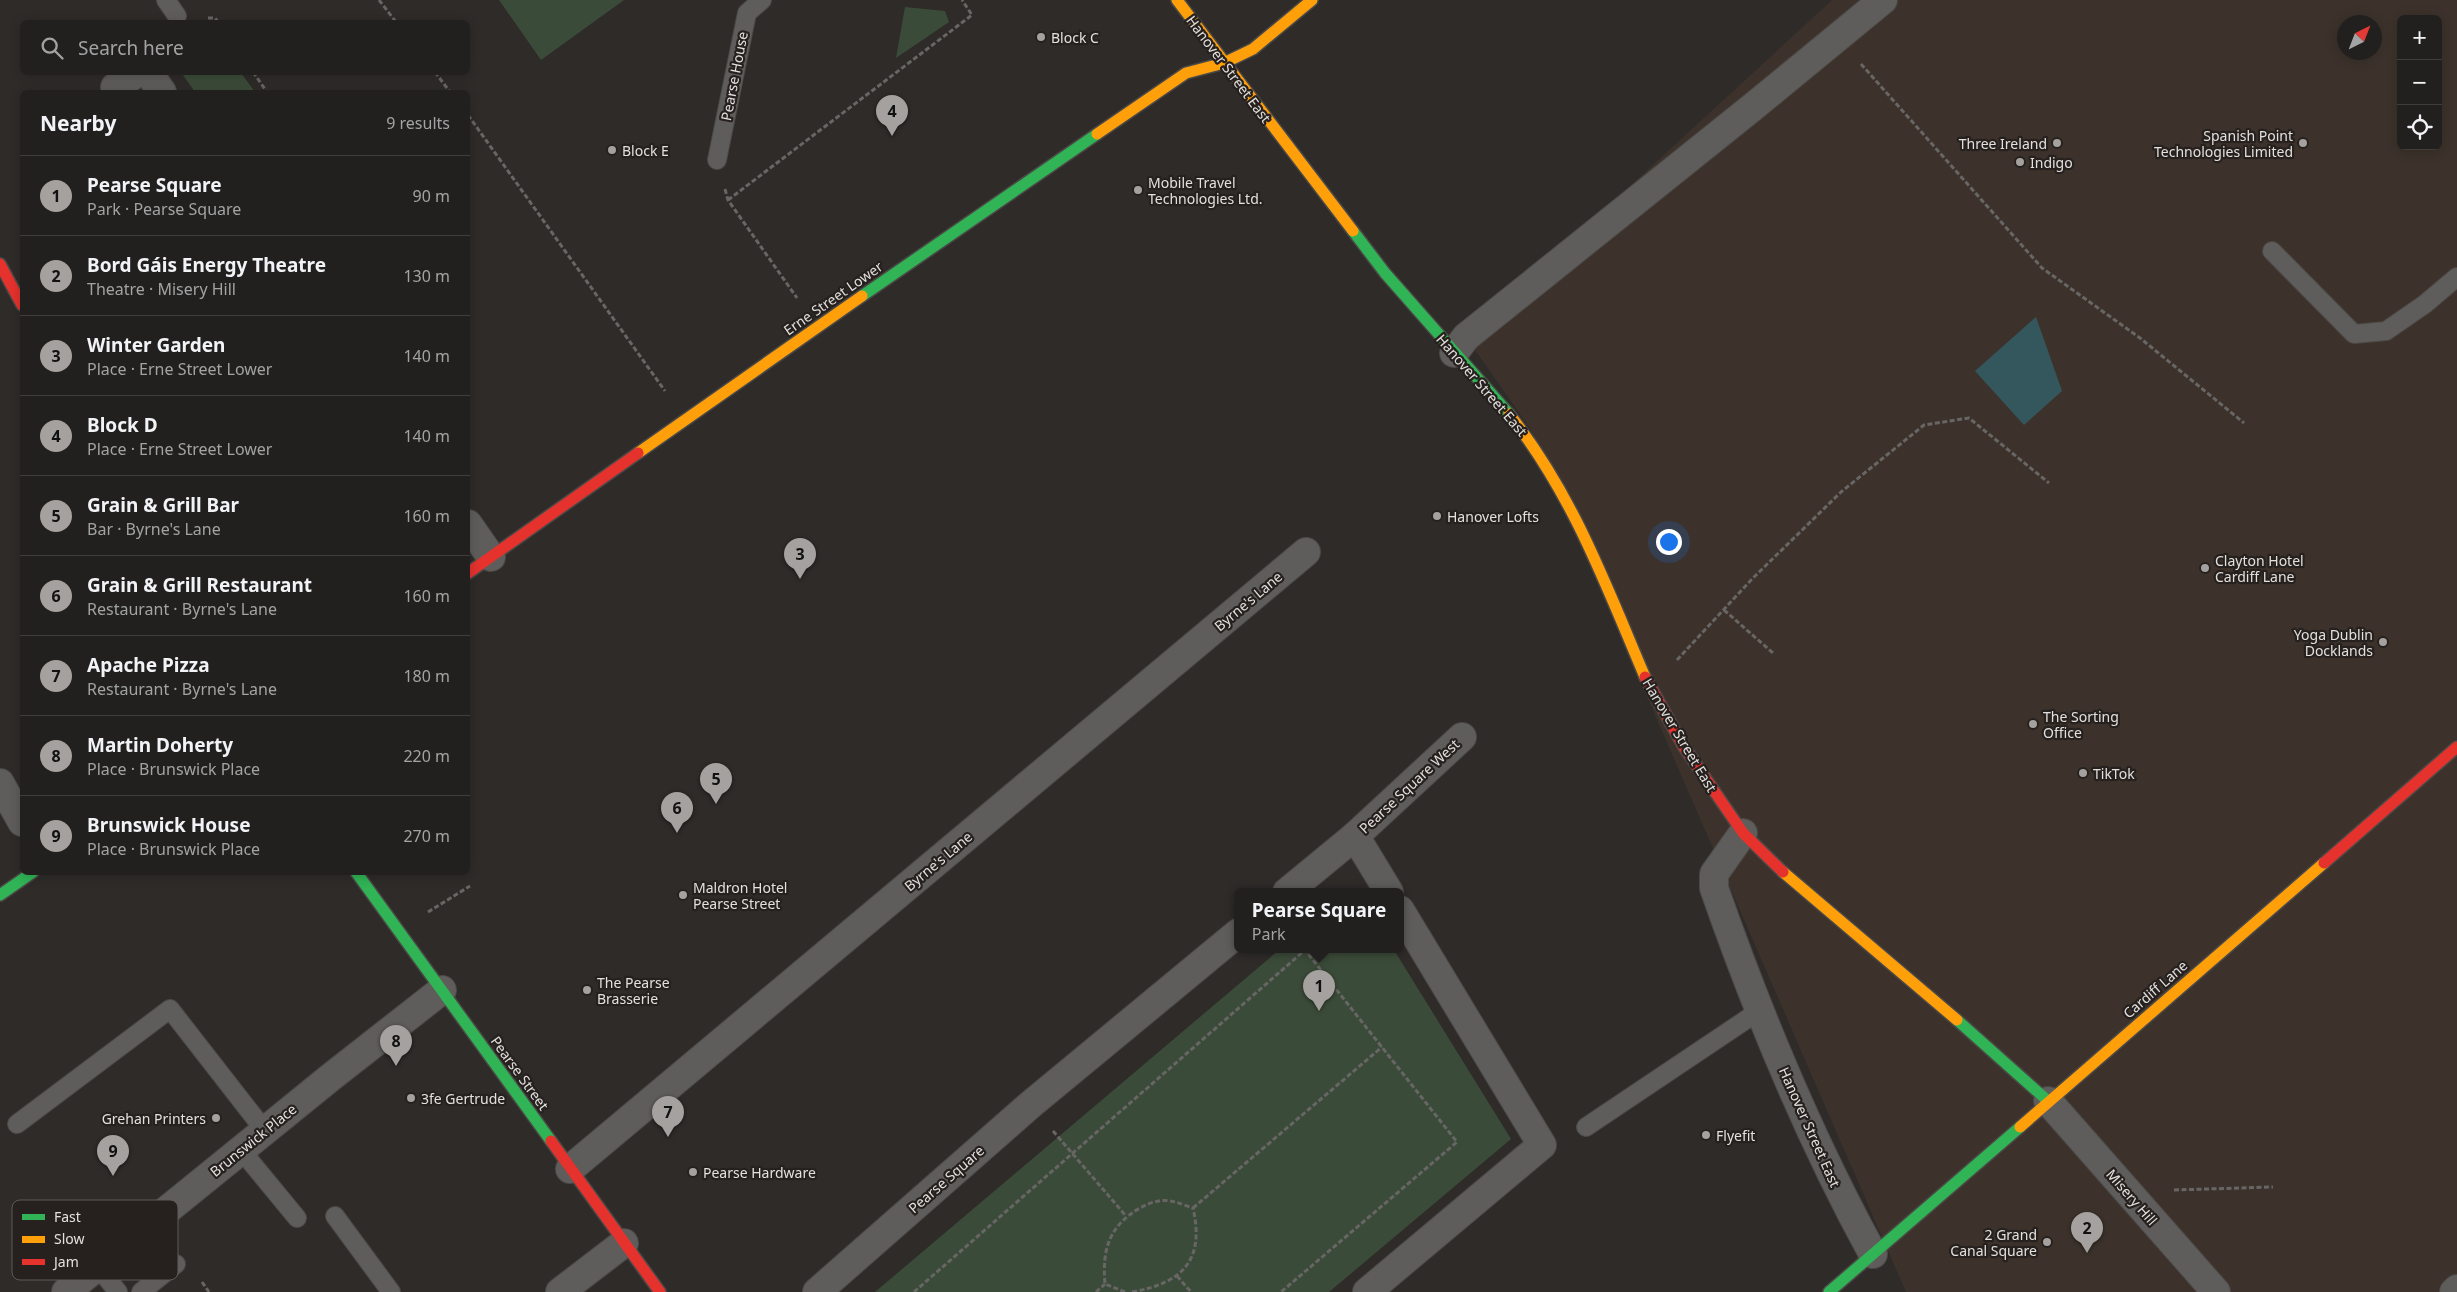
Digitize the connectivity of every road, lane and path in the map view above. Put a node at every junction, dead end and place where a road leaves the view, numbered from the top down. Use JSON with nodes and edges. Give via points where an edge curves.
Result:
{"nodes":[{"id":1,"x":166,"y":0,"type":"edge"},
{"id":2,"x":379,"y":0,"type":"edge"},
{"id":3,"x":762,"y":0,"type":"edge"},
{"id":4,"x":962,"y":0,"type":"edge"},
{"id":5,"x":1176,"y":0,"type":"edge"},
{"id":6,"x":1312,"y":0,"type":"edge"},
{"id":7,"x":1883,"y":0,"type":"edge"},
{"id":8,"x":177,"y":16,"type":"dead end"},
{"id":9,"x":394,"y":20,"type":"edge"},
{"id":10,"x":1837,"y":38,"type":"junction"},
{"id":11,"x":1224,"y":63,"type":"junction"},
{"id":12,"x":134,"y":75,"type":"edge"},
{"id":13,"x":150,"y":75,"type":"edge"},
{"id":14,"x":255,"y":75,"type":"edge"},
{"id":15,"x":436,"y":75,"type":"edge"},
{"id":16,"x":115,"y":87,"type":"dead end"},
{"id":17,"x":161,"y":90,"type":"edge"},
{"id":18,"x":266,"y":90,"type":"edge"},
{"id":19,"x":448,"y":90,"type":"edge"},
{"id":20,"x":470,"y":119,"type":"edge"},
{"id":21,"x":717,"y":160,"type":"joint"},
{"id":22,"x":728,"y":200,"type":"junction"},
{"id":23,"x":2272,"y":251,"type":"dead end"},
{"id":24,"x":0,"y":264,"type":"edge"},
{"id":25,"x":2457,"y":277,"type":"edge"},
{"id":26,"x":20,"y":301,"type":"edge"},
{"id":27,"x":818,"y":327,"type":"junction"},
{"id":28,"x":1454,"y":353,"type":"junction"},
{"id":29,"x":686,"y":420,"type":"junction"},
{"id":30,"x":2244,"y":423,"type":"dead end"},
{"id":31,"x":2050,"y":483,"type":"dead end"},
{"id":32,"x":470,"y":527,"type":"edge"},
{"id":33,"x":1306,"y":552,"type":"dead end"},
{"id":34,"x":491,"y":557,"type":"junction"},
{"id":35,"x":470,"y":573,"type":"edge"},
{"id":36,"x":1724,"y":610,"type":"junction"},
{"id":37,"x":1773,"y":653,"type":"dead end"},
{"id":38,"x":1651,"y":690,"type":"junction"},
{"id":39,"x":1462,"y":737,"type":"dead end"},
{"id":40,"x":2457,"y":747,"type":"edge"},
{"id":41,"x":0,"y":783,"type":"edge"},
{"id":42,"x":20,"y":818,"type":"edge"},
{"id":43,"x":1744,"y":833,"type":"junction"},
{"id":44,"x":1355,"y":836,"type":"junction"},
{"id":45,"x":29,"y":875,"type":"edge"},
{"id":46,"x":358,"y":875,"type":"edge"},
{"id":47,"x":470,"y":886,"type":"dead end"},
{"id":48,"x":1292,"y":888,"type":"edge"},
{"id":49,"x":1387,"y":888,"type":"edge"},
{"id":50,"x":458,"y":894,"type":"dead end"},
{"id":51,"x":0,"y":895,"type":"edge"},
{"id":52,"x":1404,"y":917,"type":"edge"},
{"id":53,"x":1234,"y":936,"type":"edge"},
{"id":54,"x":1302,"y":953,"type":"edge"},
{"id":55,"x":1307,"y":953,"type":"edge"},
{"id":56,"x":442,"y":990,"type":"junction"},
{"id":57,"x":1759,"y":1011,"type":"junction"},
{"id":58,"x":1382,"y":1047,"type":"junction"},
{"id":59,"x":2048,"y":1101,"type":"junction"},
{"id":60,"x":17,"y":1124,"type":"dead end"},
{"id":61,"x":1586,"y":1127,"type":"dead end"},
{"id":62,"x":264,"y":1131,"type":"junction"},
{"id":63,"x":241,"y":1150,"type":"junction"},
{"id":64,"x":1073,"y":1154,"type":"junction"},
{"id":65,"x":570,"y":1169,"type":"junction"},
{"id":66,"x":2273,"y":1187,"type":"dead end"},
{"id":67,"x":2179,"y":1190,"type":"dead end"},
{"id":68,"x":178,"y":1201,"type":"edge"},
{"id":69,"x":1193,"y":1208,"type":"junction"},
{"id":70,"x":335,"y":1216,"type":"dead end"},
{"id":71,"x":1126,"y":1216,"type":"junction"},
{"id":72,"x":297,"y":1218,"type":"dead end"},
{"id":73,"x":624,"y":1243,"type":"junction"},
{"id":74,"x":1873,"y":1254,"type":"junction"},
{"id":75,"x":1177,"y":1276,"type":"junction"},
{"id":76,"x":80,"y":1280,"type":"edge"},
{"id":77,"x":108,"y":1280,"type":"edge"},
{"id":78,"x":156,"y":1280,"type":"edge"},
{"id":79,"x":1105,"y":1284,"type":"junction"},
{"id":80,"x":2457,"y":1289,"type":"edge"},
{"id":81,"x":66,"y":1292,"type":"edge"},
{"id":82,"x":118,"y":1292,"type":"edge"},
{"id":83,"x":141,"y":1292,"type":"edge"},
{"id":84,"x":391,"y":1292,"type":"edge"},
{"id":85,"x":560,"y":1292,"type":"edge"},
{"id":86,"x":660,"y":1292,"type":"edge"},
{"id":87,"x":817,"y":1292,"type":"edge"},
{"id":88,"x":914,"y":1292,"type":"edge"},
{"id":89,"x":1096,"y":1292,"type":"edge"},
{"id":90,"x":1125,"y":1292,"type":"edge"},
{"id":91,"x":1132,"y":1292,"type":"edge"},
{"id":92,"x":1191,"y":1292,"type":"edge"},
{"id":93,"x":1281,"y":1292,"type":"edge"},
{"id":94,"x":1367,"y":1292,"type":"edge"},
{"id":95,"x":1828,"y":1292,"type":"edge"},
{"id":96,"x":2216,"y":1292,"type":"edge"},
{"id":97,"x":2454,"y":1292,"type":"edge"}],
"edges":[{"from":1,"to":8,"type":"lane"},
{"from":2,"to":9,"type":"path"},
{"from":3,"to":21,"type":"lane","name":"Pearse House","via":[[747,12]]},
{"from":4,"to":22,"type":"path","via":[[972,15]]},
{"from":5,"to":11,"type":"street","name":"Hanover Street East"},
{"from":6,"to":11,"type":"street","name":"Erne Street Lower","via":[[1253,49]]},
{"from":7,"to":10,"type":"street"},
{"from":10,"to":28,"type":"street","via":[[1466,337]]},
{"from":10,"to":30,"type":"path","via":[[2042,268],[2140,338]]},
{"from":11,"to":27,"type":"street","name":"Erne Street Lower","via":[[1186,73]]},
{"from":11,"to":28,"type":"street","name":"Hanover Street East","via":[[1386,273]]},
{"from":12,"to":16,"type":"street"},
{"from":13,"to":17,"type":"street"},
{"from":14,"to":18,"type":"path"},
{"from":15,"to":19,"type":"path"},
{"from":20,"to":29,"type":"path"},
{"from":21,"to":22,"type":"path"},
{"from":22,"to":27,"type":"path"},
{"from":23,"to":25,"type":"lane","via":[[2354,334],[2386,331]]},
{"from":24,"to":26,"type":"street"},
{"from":27,"to":29,"type":"street","name":"Erne Street Lower"},
{"from":28,"to":38,"type":"street","name":"Hanover Street East","via":[[1500,403],[1558,484],[1583,531]]},
{"from":29,"to":34,"type":"street","name":"Erne Street Lower"},
{"from":31,"to":36,"type":"path","via":[[1969,418],[1924,425],[1841,492]]},
{"from":32,"to":34,"type":"street"},
{"from":33,"to":65,"type":"street","name":"Byrne's Lane"},
{"from":34,"to":35,"type":"street","name":"Erne Street Lower"},
{"from":36,"to":37,"type":"path"},
{"from":36,"to":38,"type":"path"},
{"from":38,"to":43,"type":"street","name":"Hanover Street East","via":[[1684,747]]},
{"from":39,"to":44,"type":"street","name":"Pearse Square West"},
{"from":40,"to":59,"type":"street","name":"Cardiff Lane"},
{"from":41,"to":42,"type":"street"},
{"from":43,"to":57,"type":"street","name":"Hanover Street East","via":[[1714,874],[1714,888]]},
{"from":43,"to":59,"type":"street","name":"Hanover Street East","via":[[1787,876],[1912,980]]},
{"from":44,"to":48,"type":"street"},
{"from":44,"to":49,"type":"street"},
{"from":45,"to":51,"type":"street"},
{"from":46,"to":56,"type":"street","name":"Pearse Street"},
{"from":47,"to":50,"type":"path"},
{"from":52,"to":94,"type":"street","via":[[1542,1145]]},
{"from":53,"to":87,"type":"street","name":"Pearse Square","via":[[1030,1105]]},
{"from":54,"to":64,"type":"path"},
{"from":55,"to":58,"type":"path"},
{"from":56,"to":62,"type":"street","name":"Brunswick Place"},
{"from":56,"to":65,"type":"street","name":"Pearse Street"},
{"from":57,"to":61,"type":"lane"},
{"from":57,"to":74,"type":"street","name":"Hanover Street East","via":[[1840,1194]]},
{"from":58,"to":69,"type":"path"},
{"from":58,"to":93,"type":"path","via":[[1457,1142]]},
{"from":59,"to":74,"type":"street","name":"Cardiff Lane"},
{"from":59,"to":96,"type":"street","name":"Misery Hill"},
{"from":60,"to":62,"type":"lane","via":[[170,1009]]},
{"from":62,"to":63,"type":"street","name":"Brunswick Place"},
{"from":63,"to":68,"type":"street","name":"Brunswick Place"},
{"from":63,"to":72,"type":"lane"},
{"from":64,"to":71,"type":"path"},
{"from":64,"to":88,"type":"path"},
{"from":65,"to":73,"type":"street","name":"Pearse Street"},
{"from":66,"to":67,"type":"path"},
{"from":69,"to":71,"type":"path","via":[[1169,1200],[1150,1202]]},
{"from":69,"to":75,"type":"path","via":[[1198,1230],[1194,1253]]},
{"from":70,"to":84,"type":"lane"},
{"from":71,"to":79,"type":"path","via":[[1109,1239],[1103,1262]]},
{"from":73,"to":85,"type":"street"},
{"from":73,"to":86,"type":"street","name":"Pearse Street"},
{"from":74,"to":95,"type":"street","name":"Cardiff Lane"},
{"from":75,"to":91,"type":"path","via":[[1152,1288]]},
{"from":75,"to":92,"type":"path"},
{"from":76,"to":81,"type":"street","name":"Brunswick Place"},
{"from":77,"to":82,"type":"lane"},
{"from":78,"to":83,"type":"lane"},
{"from":79,"to":89,"type":"path"},
{"from":79,"to":90,"type":"path"},
{"from":80,"to":97,"type":"street"}]}
